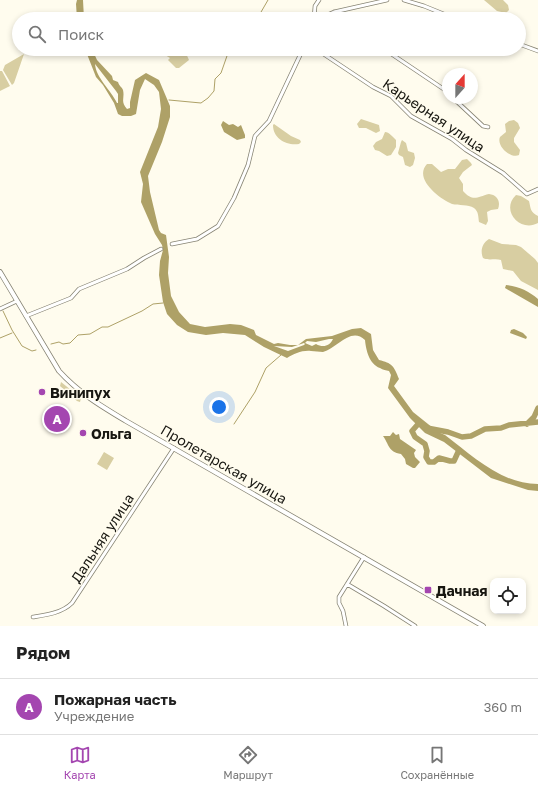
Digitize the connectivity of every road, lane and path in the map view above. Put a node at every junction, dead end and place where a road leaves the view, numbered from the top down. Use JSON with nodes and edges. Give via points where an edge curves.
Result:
{"nodes":[{"id":1,"x":319,"y":0,"type":"edge"},
{"id":2,"x":387,"y":0,"type":"edge"},
{"id":3,"x":404,"y":0,"type":"edge"},
{"id":4,"x":315,"y":12,"type":"edge"},
{"id":5,"x":334,"y":12,"type":"edge"},
{"id":6,"x":439,"y":12,"type":"edge"},
{"id":7,"x":526,"y":47,"type":"edge"},
{"id":8,"x":538,"y":51,"type":"edge"},
{"id":9,"x":300,"y":56,"type":"edge"},
{"id":10,"x":326,"y":56,"type":"edge"},
{"id":11,"x":394,"y":56,"type":"edge"},
{"id":12,"x":442,"y":88,"type":"edge"},
{"id":13,"x":459,"y":104,"type":"edge"},
{"id":14,"x":488,"y":127,"type":"dead end"},
{"id":15,"x":538,"y":189,"type":"edge"},
{"id":16,"x":172,"y":244,"type":"dead end"},
{"id":17,"x":161,"y":249,"type":"dead end"},
{"id":18,"x":0,"y":272,"type":"edge"},
{"id":19,"x":17,"y":301,"type":"junction"},
{"id":20,"x":0,"y":309,"type":"edge"},
{"id":21,"x":26,"y":316,"type":"junction"},
{"id":22,"x":174,"y":448,"type":"junction"},
{"id":23,"x":364,"y":557,"type":"junction"},
{"id":24,"x":347,"y":584,"type":"junction"},
{"id":25,"x":33,"y":617,"type":"dead end"},
{"id":26,"x":346,"y":626,"type":"edge"},
{"id":27,"x":415,"y":626,"type":"edge"},
{"id":28,"x":483,"y":626,"type":"edge"}],
"edges":[{"from":1,"to":4,"type":"street"},
{"from":2,"to":5,"type":"street"},
{"from":3,"to":6,"type":"street"},
{"from":7,"to":8,"type":"street"},
{"from":9,"to":16,"type":"street","via":[[269,121],[255,136],[248,165],[234,198],[218,226],[197,239]]},
{"from":10,"to":15,"type":"street","name":"Карьерная улица","via":[[372,87],[391,96],[411,116],[452,139],[503,173],[527,194]]},
{"from":11,"to":12,"type":"street"},
{"from":13,"to":14,"type":"street","via":[[483,126]]},
{"from":17,"to":21,"type":"street","via":[[127,269],[79,289],[71,298]]},
{"from":18,"to":19,"type":"main road","name":"Пролетарская улица"},
{"from":19,"to":20,"type":"street"},
{"from":19,"to":21,"type":"main road","name":"Пролетарская улица"},
{"from":21,"to":22,"type":"main road","name":"Пролетарская улица","via":[[59,371],[74,387],[98,404]]},
{"from":22,"to":23,"type":"main road","name":"Пролетарская улица"},
{"from":22,"to":25,"type":"street","name":"Дальняя улица","via":[[72,603],[47,615]]},
{"from":23,"to":24,"type":"street"},
{"from":23,"to":28,"type":"main road","name":"Пролетарская улица"},
{"from":24,"to":26,"type":"street","via":[[339,597]]},
{"from":24,"to":27,"type":"street"}]}
